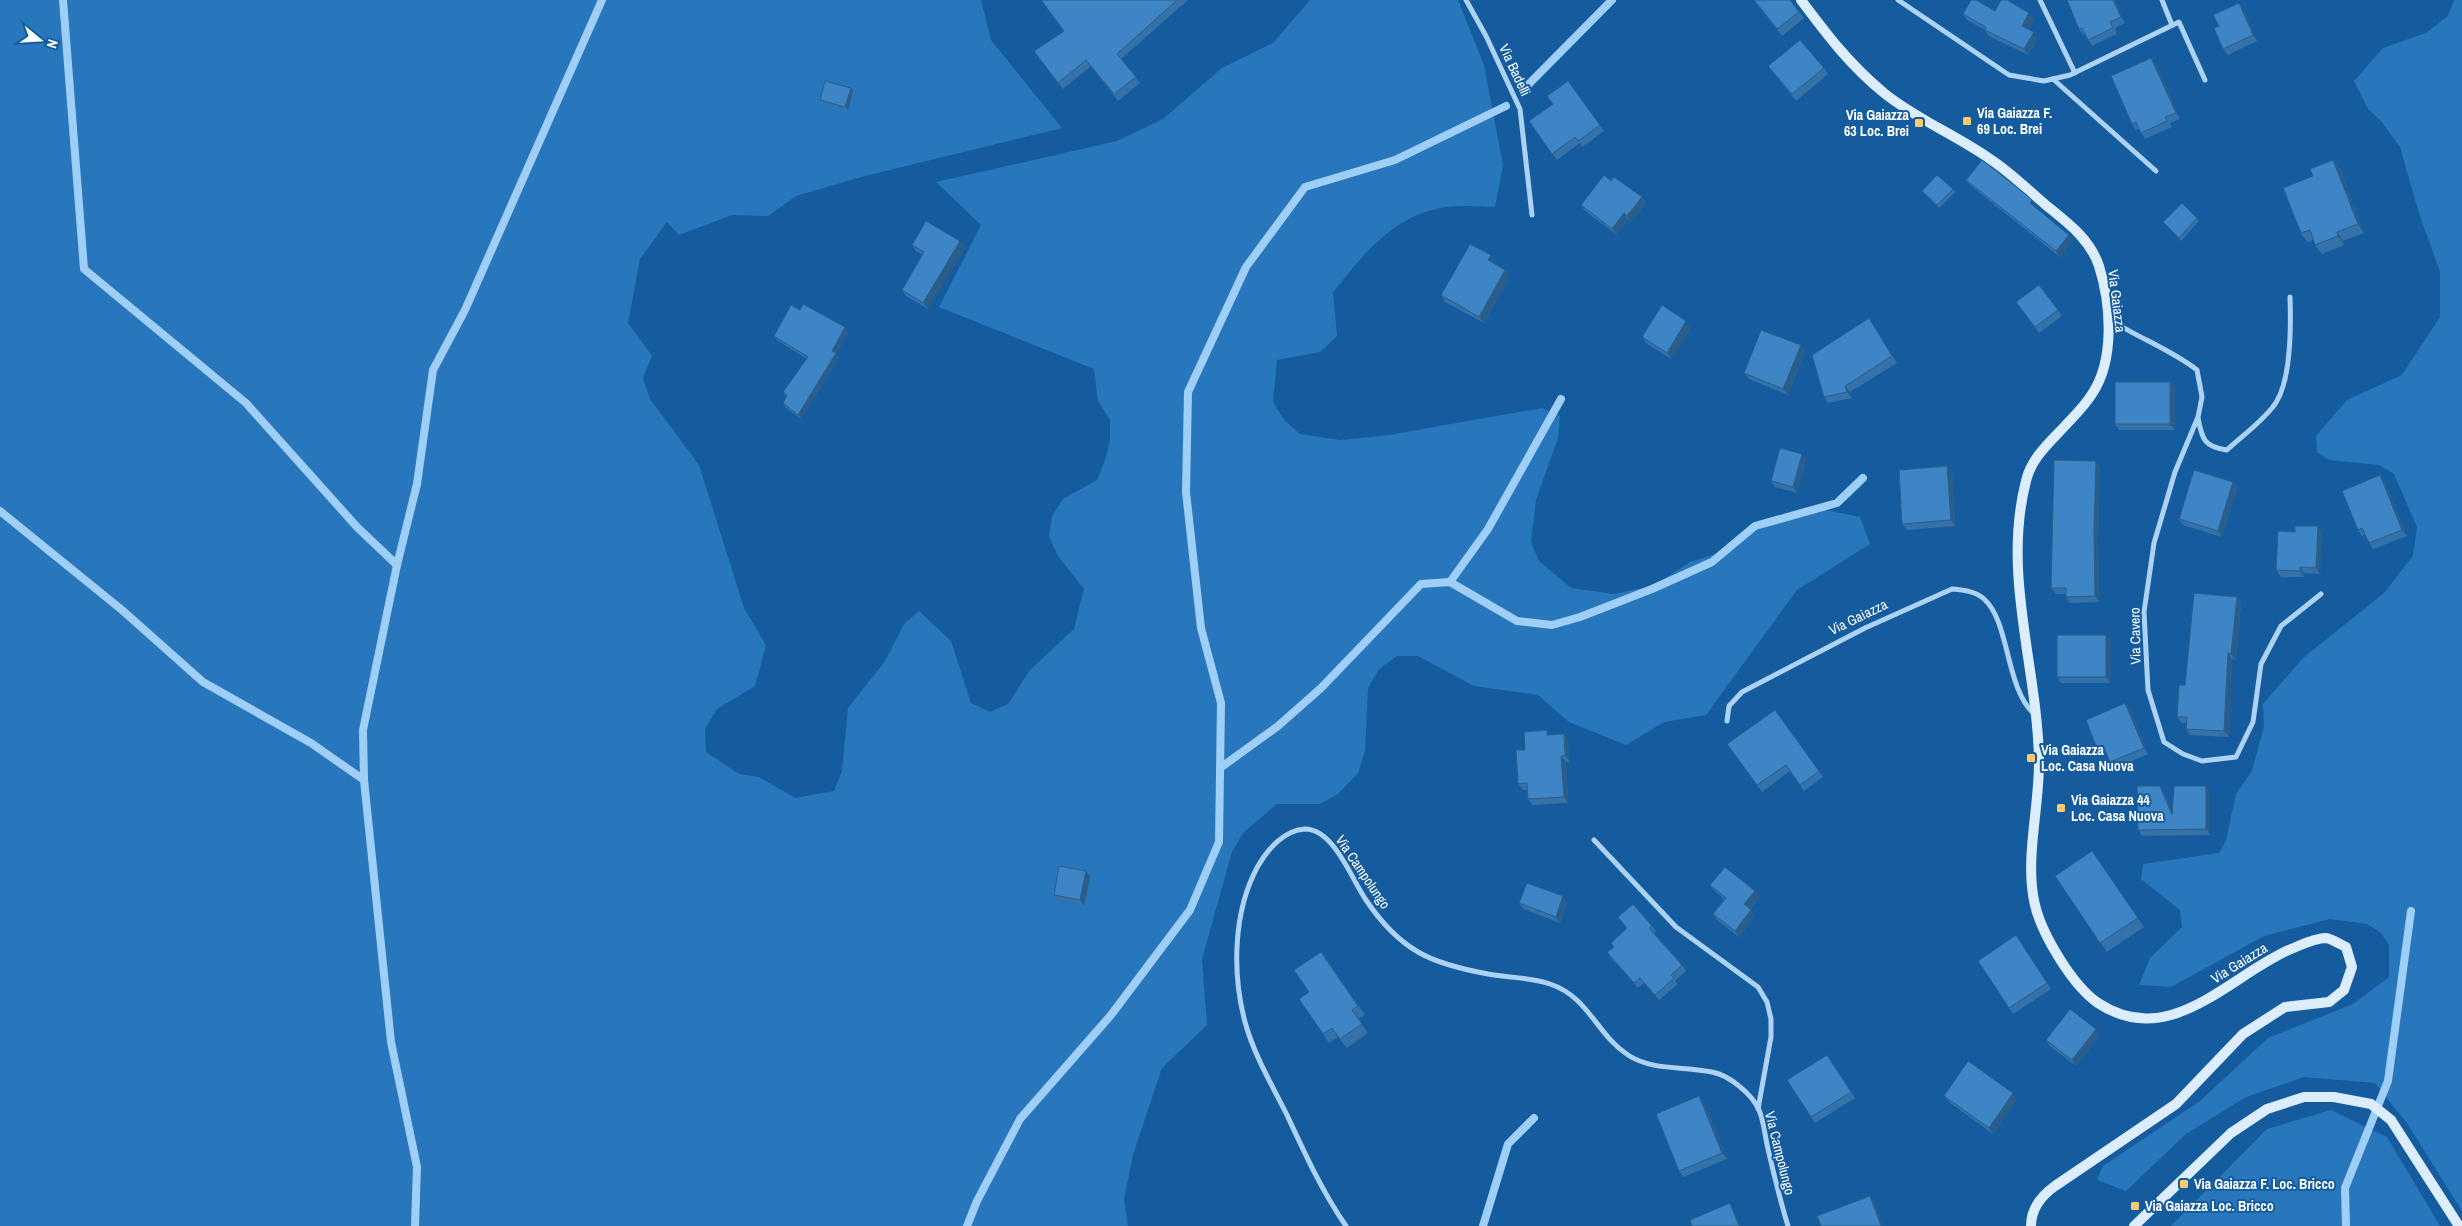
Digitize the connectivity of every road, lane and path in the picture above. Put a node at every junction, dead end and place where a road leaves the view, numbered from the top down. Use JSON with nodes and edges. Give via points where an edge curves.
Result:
{"nodes":[{"id":1,"x":1466,"y":0,"type":"edge"},
{"id":2,"x":1801,"y":0,"type":"edge"},
{"id":3,"x":1898,"y":0,"type":"edge"},
{"id":4,"x":2040,"y":0,"type":"edge"},
{"id":5,"x":2162,"y":0,"type":"edge"},
{"id":6,"x":2172,"y":25,"type":"junction"},
{"id":7,"x":2075,"y":73,"type":"junction"},
{"id":8,"x":2053,"y":79,"type":"junction"},
{"id":9,"x":2205,"y":80,"type":"dead end"},
{"id":10,"x":2156,"y":171,"type":"dead end"},
{"id":11,"x":1532,"y":215,"type":"dead end"},
{"id":12,"x":2290,"y":297,"type":"dead end"},
{"id":13,"x":2108,"y":318,"type":"junction"},
{"id":14,"x":2198,"y":417,"type":"junction"},
{"id":15,"x":2321,"y":594,"type":"dead end"},
{"id":16,"x":2036,"y":715,"type":"junction"},
{"id":17,"x":1727,"y":721,"type":"dead end"},
{"id":18,"x":1594,"y":840,"type":"dead end"},
{"id":19,"x":1758,"y":1109,"type":"junction"},
{"id":20,"x":1346,"y":1226,"type":"edge"},
{"id":21,"x":1788,"y":1226,"type":"edge"},
{"id":22,"x":2031,"y":1226,"type":"edge"},
{"id":23,"x":2134,"y":1226,"type":"edge"},
{"id":24,"x":2459,"y":1226,"type":"edge"}],
"edges":[{"from":1,"to":11,"type":"street","name":"Via Badelli","via":[[1520,109]]},
{"from":2,"to":13,"type":"main road","name":"Via Gaiazza","via":[[1845,57],[1887,95],[1992,160],[2080,233],[2098,264]]},
{"from":3,"to":8,"type":"street","via":[[2009,75],[2044,81]]},
{"from":4,"to":7,"type":"street"},
{"from":5,"to":6,"type":"street"},
{"from":6,"to":7,"type":"street"},
{"from":6,"to":9,"type":"street","via":[[2179,22]]},
{"from":7,"to":8,"type":"street"},
{"from":8,"to":10,"type":"street"},
{"from":12,"to":14,"type":"street","via":[[2291,322],[2283,390],[2273,408],[2227,450],[2213,448],[2201,436]]},
{"from":13,"to":14,"type":"street","name":"Via Cavero","via":[[2127,331],[2178,355],[2197,370],[2202,396]]},
{"from":13,"to":16,"type":"main road","name":"Via Gaiazza","via":[[2108,350],[2094,392],[2035,460],[2025,487],[2019,520],[2018,588]]},
{"from":14,"to":15,"type":"street","name":"Via Cavero","via":[[2175,472],[2154,543],[2144,612],[2148,690],[2164,742],[2202,761],[2236,757],[2253,722],[2261,664],[2281,626]]},
{"from":16,"to":17,"type":"street","name":"Via Gaiazza","via":[[2026,706],[2018,689],[1994,612],[1984,598],[1967,590],[1952,589],[1865,628],[1742,692],[1729,706]]},
{"from":16,"to":22,"type":"main road","name":"Via Gaiazza","via":[[2039,760],[2032,882],[2035,904],[2042,926],[2074,978],[2098,1003],[2141,1017],[2159,1019],[2181,1014],[2269,958],[2327,938],[2346,947],[2352,967],[2344,990],[2329,1002],[2285,1007],[2243,1034],[2176,1104],[2042,1196],[2031,1217]]},
{"from":18,"to":19,"type":"street","via":[[1676,927],[1758,987],[1767,1002],[1771,1028]]},
{"from":19,"to":20,"type":"street","name":"Via Campolungo","via":[[1728,1077],[1714,1072],[1660,1066],[1630,1057],[1596,1024],[1580,1000],[1557,986],[1535,979],[1488,974],[1413,949],[1397,939],[1366,900],[1327,838],[1316,831],[1304,829],[1275,842],[1249,884],[1240,926],[1237,972],[1246,1023],[1258,1056],[1324,1193]]},
{"from":19,"to":21,"type":"street","name":"Via Campolungo"},
{"from":23,"to":24,"type":"main road","via":[[2230,1134],[2267,1108],[2304,1097],[2334,1097],[2371,1104],[2391,1120]]}]}
